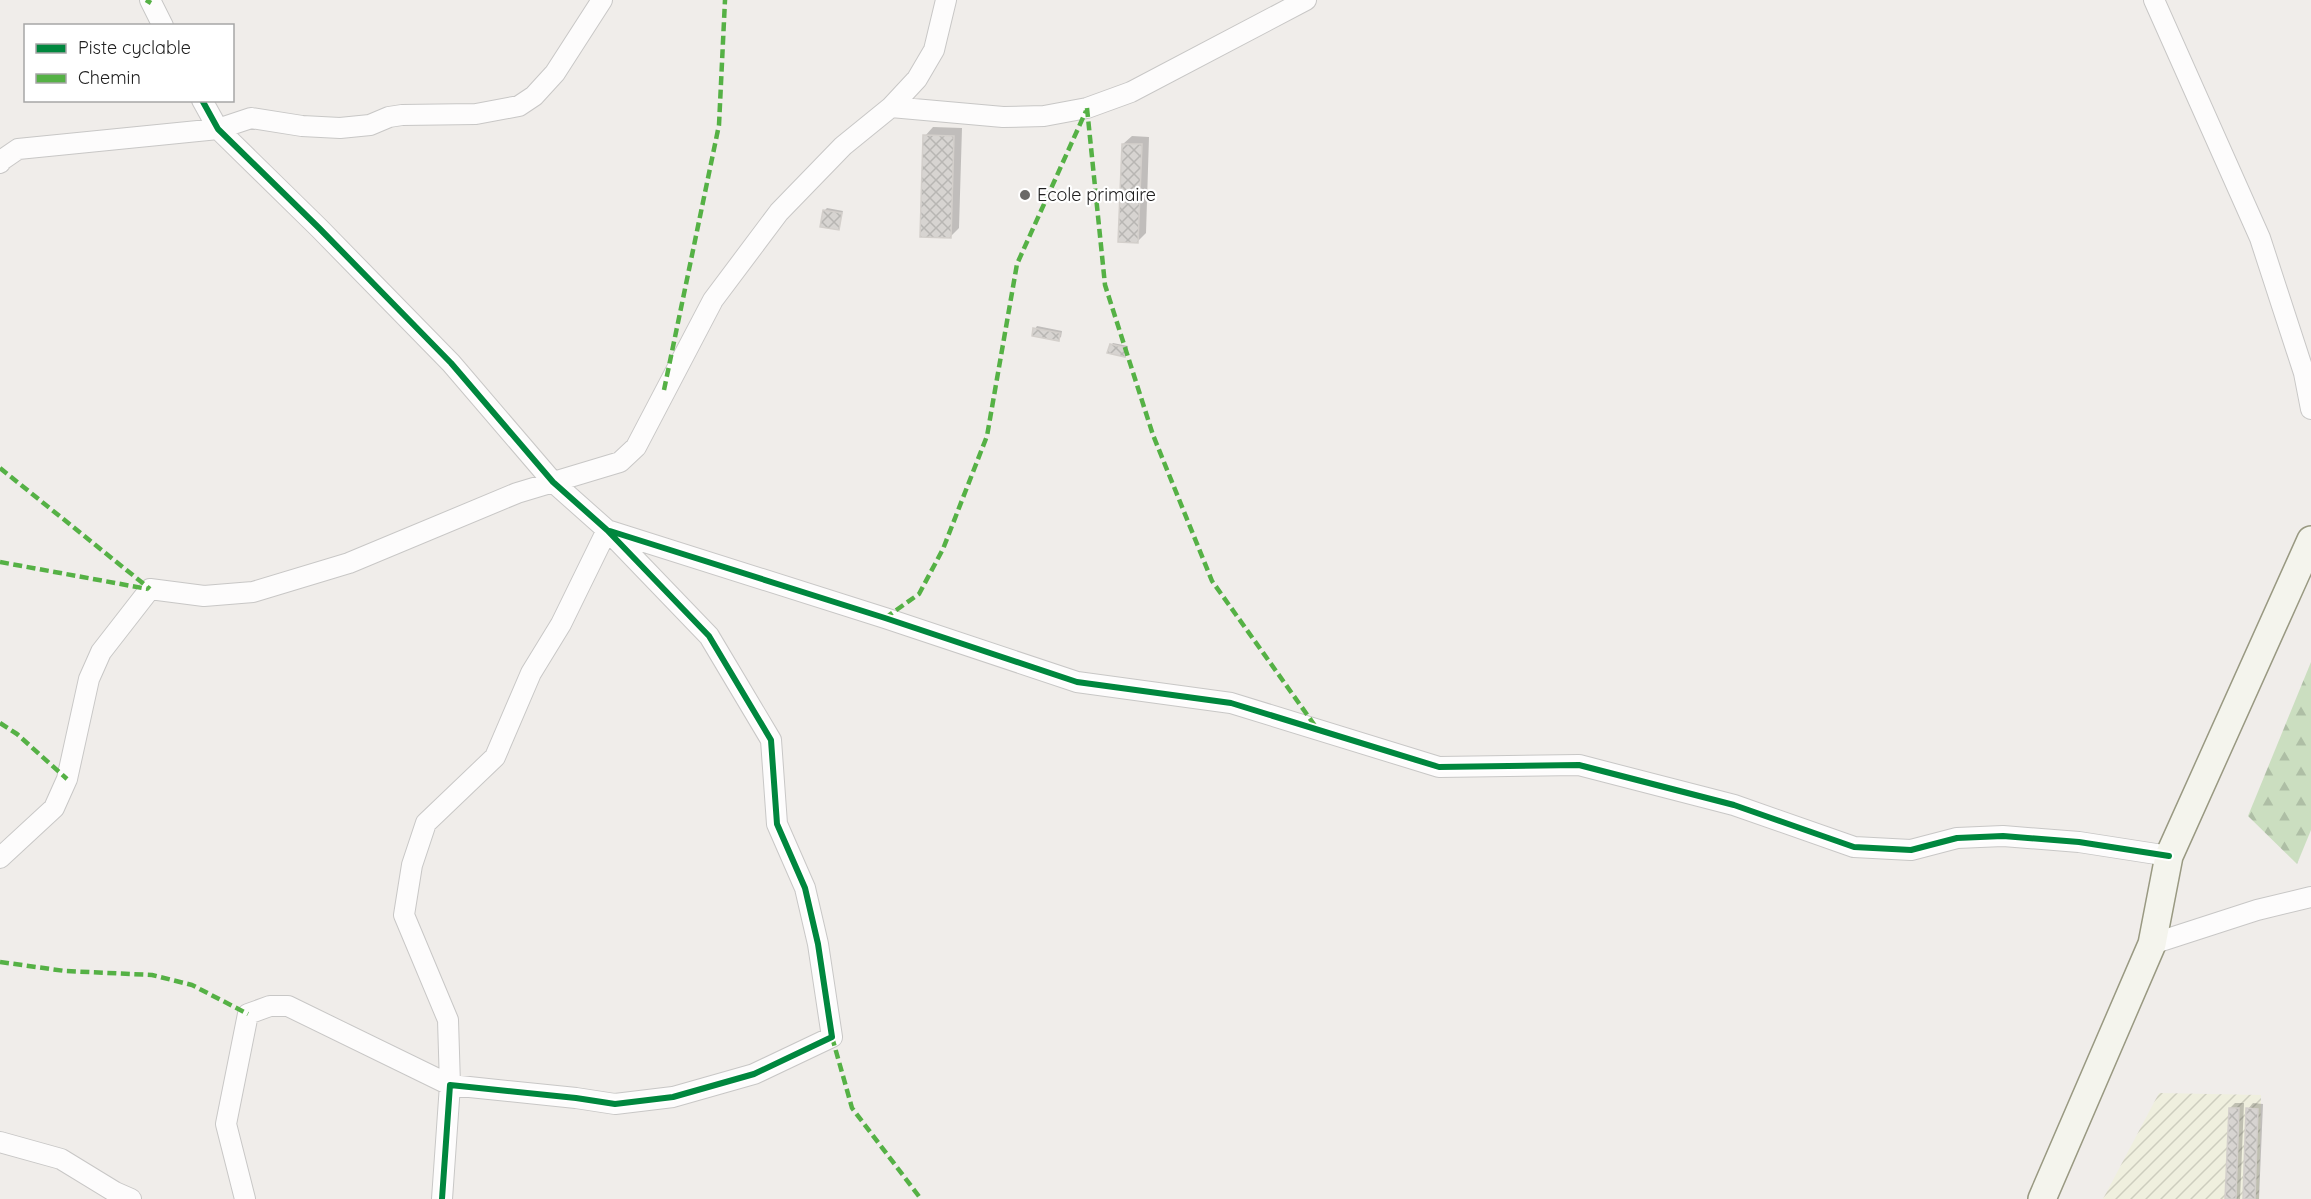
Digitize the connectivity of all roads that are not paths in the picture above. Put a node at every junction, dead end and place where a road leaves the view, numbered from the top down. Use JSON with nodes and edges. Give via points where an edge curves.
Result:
{"nodes":[{"id":1,"x":150,"y":0,"type":"edge"},
{"id":2,"x":602,"y":0,"type":"edge"},
{"id":3,"x":946,"y":0,"type":"edge"},
{"id":4,"x":1306,"y":0,"type":"edge"},
{"id":5,"x":2154,"y":0,"type":"edge"},
{"id":6,"x":162,"y":24,"type":"edge"},
{"id":7,"x":203,"y":102,"type":"edge"},
{"id":8,"x":891,"y":107,"type":"junction"},
{"id":9,"x":218,"y":129,"type":"junction"},
{"id":10,"x":0,"y":163,"type":"edge"},
{"id":11,"x":2311,"y":409,"type":"edge"},
{"id":12,"x":553,"y":482,"type":"junction"},
{"id":13,"x":607,"y":530,"type":"junction"},
{"id":14,"x":2311,"y":540,"type":"edge"},
{"id":15,"x":2169,"y":856,"type":"junction"},
{"id":16,"x":0,"y":858,"type":"edge"},
{"id":17,"x":2311,"y":897,"type":"edge"},
{"id":18,"x":2152,"y":944,"type":"junction"},
{"id":19,"x":450,"y":1085,"type":"junction"},
{"id":20,"x":0,"y":1142,"type":"edge"},
{"id":21,"x":130,"y":1199,"type":"edge"},
{"id":22,"x":244,"y":1199,"type":"edge"},
{"id":23,"x":442,"y":1199,"type":"edge"},
{"id":24,"x":2042,"y":1199,"type":"edge"}],
"edges":[{"from":1,"to":6,"type":"street"},
{"from":2,"to":9,"type":"street","via":[[555,74],[519,106],[476,114],[402,115],[370,125],[340,128],[251,118]]},
{"from":3,"to":8,"type":"street","via":[[934,50],[917,79]]},
{"from":4,"to":8,"type":"street","via":[[1131,92],[1087,108],[1044,116],[1003,117]]},
{"from":5,"to":11,"type":"street","via":[[2260,238],[2304,373]]},
{"from":7,"to":9,"type":"street"},
{"from":8,"to":12,"type":"street","via":[[843,146],[779,212],[713,300],[636,447],[620,462]]},
{"from":9,"to":10,"type":"street","via":[[18,149]]},
{"from":9,"to":12,"type":"street","via":[[451,363]]},
{"from":12,"to":13,"type":"street"},
{"from":12,"to":16,"type":"street","via":[[517,493],[349,563],[253,592],[204,596],[150,589],[101,652],[89,680],[67,778],[54,808]]},
{"from":13,"to":15,"type":"street","via":[[1077,682],[1231,703],[1439,767],[1578,765],[1734,805],[1854,847],[1911,850],[1957,838],[2003,836],[2079,842]]},
{"from":13,"to":19,"type":"street","via":[[561,624],[531,673],[495,757],[426,823],[412,866],[405,915],[448,1020]]},
{"from":13,"to":19,"type":"street","via":[[709,636],[771,740],[777,824],[805,888],[832,1037],[754,1074],[662,1099],[615,1104]]},
{"from":14,"to":15,"type":"street"},
{"from":15,"to":18,"type":"street"},
{"from":17,"to":18,"type":"street"},
{"from":18,"to":24,"type":"street"},
{"from":19,"to":22,"type":"street","via":[[288,1006],[270,1006],[248,1014],[226,1124]]},
{"from":19,"to":23,"type":"street"},
{"from":20,"to":21,"type":"street","via":[[61,1159]]}]}
